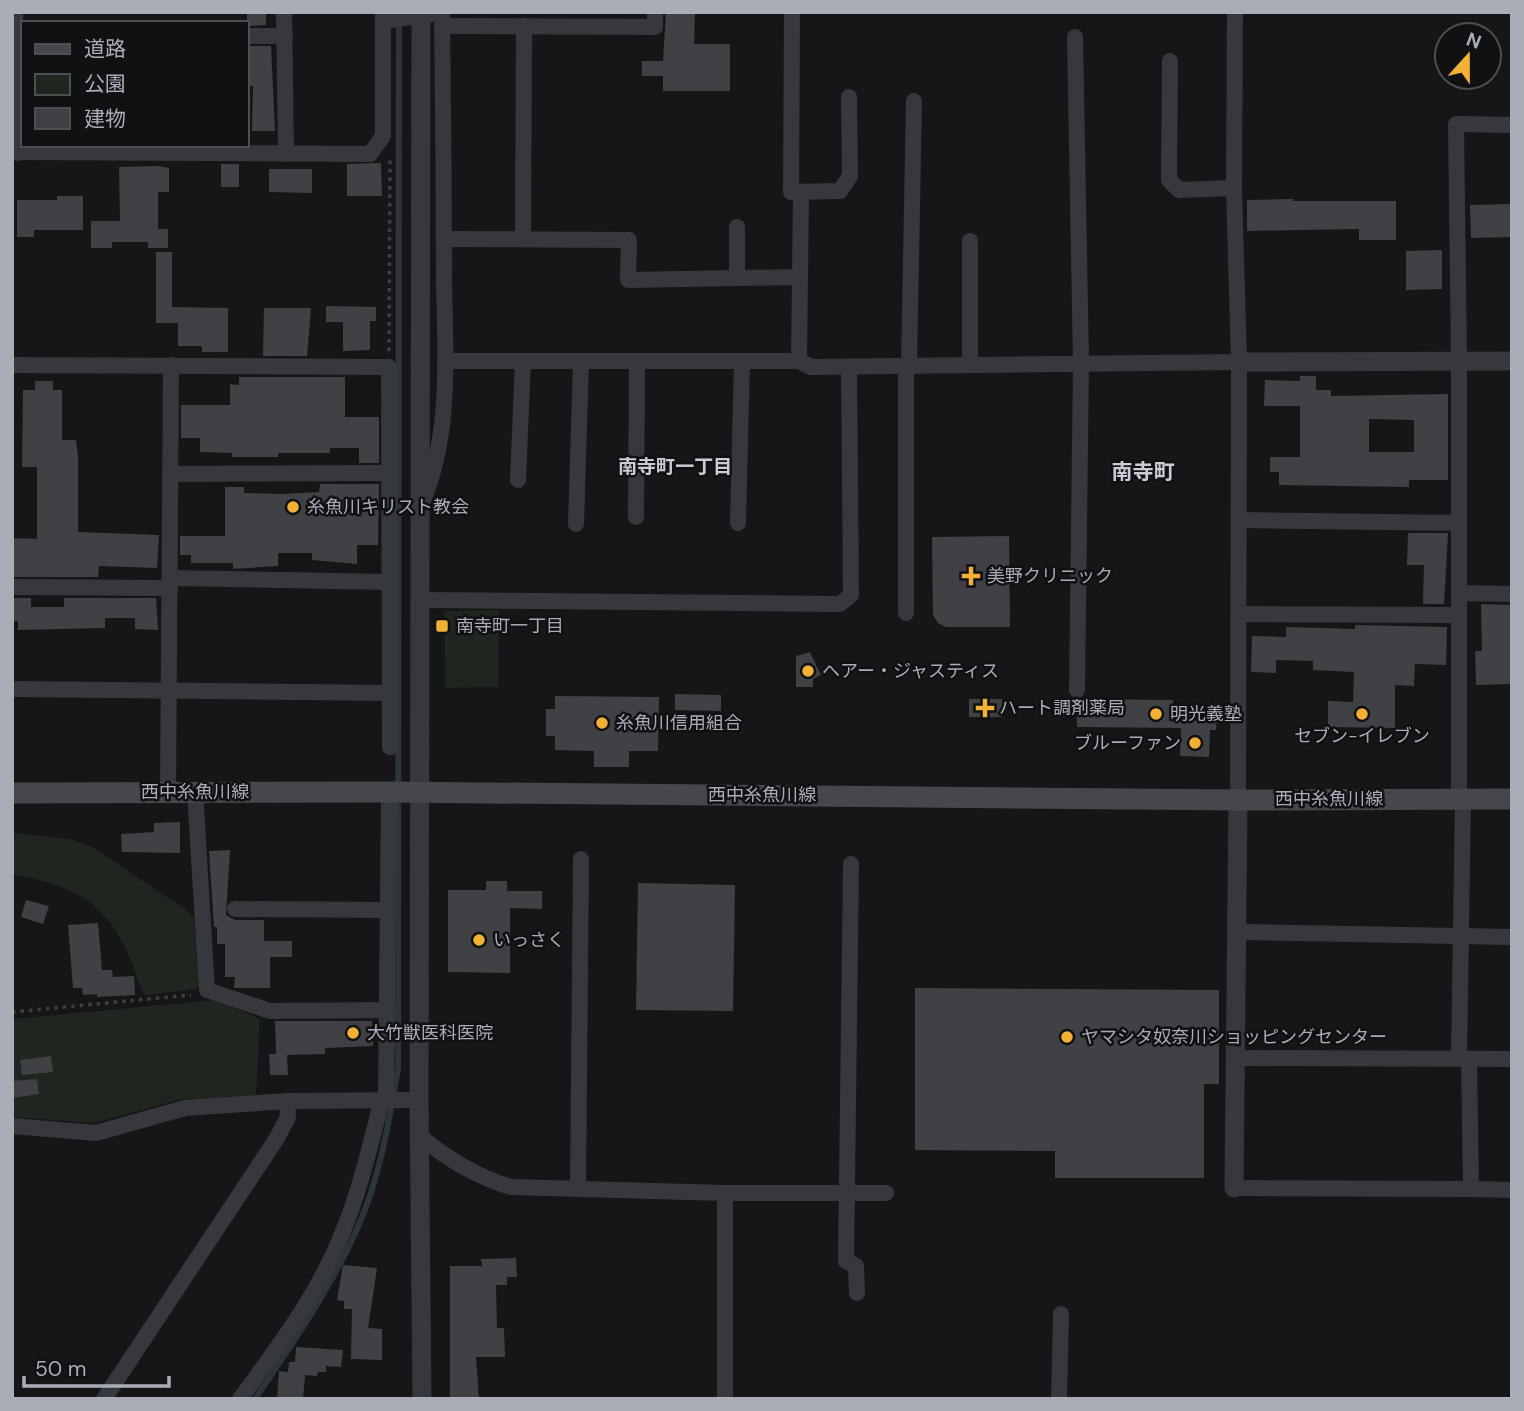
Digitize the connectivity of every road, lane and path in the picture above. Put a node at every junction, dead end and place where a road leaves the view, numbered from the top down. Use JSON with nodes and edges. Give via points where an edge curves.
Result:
{"nodes":[{"id":1,"x":15,"y":12,"type":"edge"},
{"id":2,"x":284,"y":12,"type":"edge"},
{"id":3,"x":421,"y":12,"type":"edge"},
{"id":4,"x":655,"y":12,"type":"edge"},
{"id":5,"x":792,"y":12,"type":"edge"},
{"id":6,"x":1235,"y":12,"type":"edge"},
{"id":7,"x":383,"y":16,"type":"edge"},
{"id":8,"x":442,"y":17,"type":"edge"},
{"id":9,"x":524,"y":26,"type":"junction"},
{"id":10,"x":17,"y":35,"type":"edge"},
{"id":11,"x":248,"y":36,"type":"edge"},
{"id":12,"x":285,"y":36,"type":"junction"},
{"id":13,"x":1075,"y":37,"type":"dead end"},
{"id":14,"x":1170,"y":61,"type":"dead end"},
{"id":15,"x":849,"y":97,"type":"dead end"},
{"id":16,"x":914,"y":101,"type":"dead end"},
{"id":17,"x":1512,"y":125,"type":"edge"},
{"id":18,"x":378,"y":143,"type":"junction"},
{"id":19,"x":15,"y":152,"type":"edge"},
{"id":20,"x":286,"y":154,"type":"junction"},
{"id":21,"x":1234,"y":188,"type":"junction"},
{"id":22,"x":801,"y":192,"type":"junction"},
{"id":23,"x":737,"y":227,"type":"dead end"},
{"id":24,"x":444,"y":239,"type":"junction"},
{"id":25,"x":523,"y":239,"type":"junction"},
{"id":26,"x":970,"y":242,"type":"dead end"},
{"id":27,"x":737,"y":278,"type":"junction"},
{"id":28,"x":799,"y":278,"type":"junction"},
{"id":29,"x":444,"y":361,"type":"junction"},
{"id":30,"x":523,"y":361,"type":"junction"},
{"id":31,"x":581,"y":361,"type":"junction"},
{"id":32,"x":637,"y":361,"type":"junction"},
{"id":33,"x":1460,"y":361,"type":"junction"},
{"id":34,"x":742,"y":362,"type":"junction"},
{"id":35,"x":799,"y":362,"type":"junction"},
{"id":36,"x":1239,"y":362,"type":"junction"},
{"id":37,"x":1512,"y":362,"type":"edge"},
{"id":38,"x":1081,"y":363,"type":"junction"},
{"id":39,"x":970,"y":364,"type":"junction"},
{"id":40,"x":12,"y":365,"type":"edge"},
{"id":41,"x":171,"y":365,"type":"junction"},
{"id":42,"x":907,"y":365,"type":"junction"},
{"id":43,"x":389,"y":368,"type":"junction"},
{"id":44,"x":849,"y":368,"type":"junction"},
{"id":45,"x":387,"y":473,"type":"junction"},
{"id":46,"x":170,"y":474,"type":"junction"},
{"id":47,"x":518,"y":480,"type":"dead end"},
{"id":48,"x":422,"y":504,"type":"junction"},
{"id":49,"x":636,"y":517,"type":"dead end"},
{"id":50,"x":1239,"y":520,"type":"junction"},
{"id":51,"x":738,"y":523,"type":"dead end"},
{"id":52,"x":1460,"y":523,"type":"junction"},
{"id":53,"x":576,"y":524,"type":"dead end"},
{"id":54,"x":388,"y":582,"type":"junction"},
{"id":55,"x":170,"y":583,"type":"junction"},
{"id":56,"x":12,"y":587,"type":"edge"},
{"id":57,"x":1459,"y":593,"type":"junction"},
{"id":58,"x":1512,"y":594,"type":"edge"},
{"id":59,"x":422,"y":600,"type":"junction"},
{"id":60,"x":906,"y":612,"type":"dead end"},
{"id":61,"x":1239,"y":614,"type":"junction"},
{"id":62,"x":1459,"y":615,"type":"junction"},
{"id":63,"x":12,"y":689,"type":"edge"},
{"id":64,"x":169,"y":689,"type":"junction"},
{"id":65,"x":1077,"y":690,"type":"dead end"},
{"id":66,"x":390,"y":693,"type":"junction"},
{"id":67,"x":390,"y":747,"type":"dead end"},
{"id":68,"x":168,"y":792,"type":"junction"},
{"id":69,"x":195,"y":792,"type":"junction"},
{"id":70,"x":389,"y":792,"type":"junction"},
{"id":71,"x":12,"y":793,"type":"edge"},
{"id":72,"x":420,"y":794,"type":"junction"},
{"id":73,"x":1461,"y":798,"type":"junction"},
{"id":74,"x":1512,"y":799,"type":"edge"},
{"id":75,"x":1238,"y":800,"type":"junction"},
{"id":76,"x":582,"y":859,"type":"dead end"},
{"id":77,"x":851,"y":864,"type":"dead end"},
{"id":78,"x":235,"y":909,"type":"dead end"},
{"id":79,"x":388,"y":910,"type":"junction"},
{"id":80,"x":1238,"y":932,"type":"junction"},
{"id":81,"x":1460,"y":937,"type":"junction"},
{"id":82,"x":1512,"y":937,"type":"edge"},
{"id":83,"x":200,"y":994,"type":"dead end"},
{"id":84,"x":389,"y":1010,"type":"junction"},
{"id":85,"x":12,"y":1012,"type":"edge"},
{"id":86,"x":1237,"y":1058,"type":"junction"},
{"id":87,"x":1464,"y":1059,"type":"junction"},
{"id":88,"x":1512,"y":1059,"type":"edge"},
{"id":89,"x":384,"y":1099,"type":"junction"},
{"id":90,"x":419,"y":1100,"type":"junction"},
{"id":91,"x":287,"y":1101,"type":"junction"},
{"id":92,"x":12,"y":1126,"type":"edge"},
{"id":93,"x":422,"y":1138,"type":"junction"},
{"id":94,"x":579,"y":1188,"type":"junction"},
{"id":95,"x":1234,"y":1188,"type":"joint"},
{"id":96,"x":1471,"y":1189,"type":"junction"},
{"id":97,"x":1512,"y":1190,"type":"edge"},
{"id":98,"x":725,"y":1193,"type":"junction"},
{"id":99,"x":848,"y":1193,"type":"junction"},
{"id":100,"x":886,"y":1194,"type":"dead end"},
{"id":101,"x":857,"y":1293,"type":"dead end"},
{"id":102,"x":1060,"y":1314,"type":"dead end"},
{"id":103,"x":104,"y":1399,"type":"edge"},
{"id":104,"x":240,"y":1399,"type":"edge"},
{"id":105,"x":422,"y":1399,"type":"edge"},
{"id":106,"x":725,"y":1399,"type":"edge"},
{"id":107,"x":1059,"y":1399,"type":"edge"}],
"edges":[{"from":1,"to":10,"type":"street"},
{"from":2,"to":12,"type":"street"},
{"from":3,"to":48,"type":"street"},
{"from":4,"to":9,"type":"street","via":[[655,27]]},
{"from":5,"to":22,"type":"street","via":[[791,192]]},
{"from":6,"to":21,"type":"street"},
{"from":7,"to":8,"type":"street"},
{"from":7,"to":18,"type":"street","via":[[383,136]]},
{"from":8,"to":9,"type":"street"},
{"from":8,"to":24,"type":"street"},
{"from":9,"to":25,"type":"street"},
{"from":10,"to":19,"type":"street"},
{"from":11,"to":12,"type":"street"},
{"from":12,"to":20,"type":"street"},
{"from":13,"to":38,"type":"street"},
{"from":14,"to":21,"type":"street","via":[[1169,180],[1179,190]]},
{"from":15,"to":22,"type":"street","via":[[850,176],[840,191]]},
{"from":16,"to":42,"type":"street"},
{"from":17,"to":33,"type":"street","via":[[1455,124]]},
{"from":18,"to":20,"type":"street","via":[[370,154]]},
{"from":18,"to":43,"type":"path","via":[[390,153]]},
{"from":19,"to":20,"type":"street"},
{"from":21,"to":36,"type":"street"},
{"from":22,"to":28,"type":"street"},
{"from":23,"to":27,"type":"street"},
{"from":24,"to":25,"type":"street"},
{"from":24,"to":29,"type":"street"},
{"from":25,"to":27,"type":"street","via":[[629,240],[628,280]]},
{"from":26,"to":39,"type":"street"},
{"from":27,"to":28,"type":"street"},
{"from":28,"to":35,"type":"street"},
{"from":29,"to":30,"type":"street"},
{"from":29,"to":48,"type":"street","via":[[442,440],[436,472]]},
{"from":30,"to":31,"type":"street"},
{"from":30,"to":47,"type":"street"},
{"from":31,"to":32,"type":"street"},
{"from":31,"to":53,"type":"street"},
{"from":32,"to":34,"type":"street"},
{"from":32,"to":49,"type":"street"},
{"from":33,"to":36,"type":"street"},
{"from":33,"to":37,"type":"street"},
{"from":33,"to":52,"type":"street"},
{"from":34,"to":35,"type":"street"},
{"from":34,"to":51,"type":"street"},
{"from":35,"to":44,"type":"street","via":[[811,368]]},
{"from":36,"to":38,"type":"street"},
{"from":36,"to":50,"type":"street"},
{"from":38,"to":39,"type":"street"},
{"from":38,"to":65,"type":"street"},
{"from":39,"to":42,"type":"street"},
{"from":40,"to":41,"type":"street"},
{"from":41,"to":43,"type":"street"},
{"from":41,"to":46,"type":"street"},
{"from":42,"to":44,"type":"street"},
{"from":42,"to":60,"type":"street"},
{"from":43,"to":45,"type":"street"},
{"from":44,"to":59,"type":"street","via":[[851,595],[840,604]]},
{"from":45,"to":46,"type":"street"},
{"from":45,"to":54,"type":"street"},
{"from":46,"to":55,"type":"street"},
{"from":48,"to":59,"type":"street"},
{"from":50,"to":52,"type":"street"},
{"from":50,"to":61,"type":"street"},
{"from":52,"to":57,"type":"street"},
{"from":54,"to":55,"type":"street"},
{"from":54,"to":66,"type":"street"},
{"from":55,"to":56,"type":"street"},
{"from":55,"to":64,"type":"street"},
{"from":57,"to":58,"type":"street"},
{"from":57,"to":62,"type":"street"},
{"from":59,"to":72,"type":"street"},
{"from":61,"to":62,"type":"street"},
{"from":61,"to":75,"type":"street"},
{"from":62,"to":73,"type":"street"},
{"from":63,"to":64,"type":"street"},
{"from":64,"to":66,"type":"street"},
{"from":64,"to":68,"type":"street"},
{"from":66,"to":67,"type":"street"},
{"from":68,"to":69,"type":"main road","name":"西中糸魚川線"},
{"from":68,"to":71,"type":"main road","name":"西中糸魚川線"},
{"from":69,"to":70,"type":"main road","name":"西中糸魚川線"},
{"from":69,"to":84,"type":"street","via":[[207,990],[270,1012]]},
{"from":70,"to":72,"type":"main road","name":"西中糸魚川線"},
{"from":70,"to":79,"type":"street"},
{"from":72,"to":75,"type":"main road","name":"西中糸魚川線"},
{"from":72,"to":90,"type":"street"},
{"from":73,"to":74,"type":"main road","name":"西中糸魚川線"},
{"from":73,"to":75,"type":"main road","name":"西中糸魚川線"},
{"from":73,"to":81,"type":"street"},
{"from":75,"to":80,"type":"street"},
{"from":76,"to":94,"type":"street"},
{"from":77,"to":99,"type":"street"},
{"from":78,"to":79,"type":"street"},
{"from":79,"to":84,"type":"street"},
{"from":80,"to":81,"type":"street"},
{"from":80,"to":86,"type":"street"},
{"from":81,"to":82,"type":"street"},
{"from":81,"to":87,"type":"street"},
{"from":83,"to":85,"type":"path"},
{"from":84,"to":89,"type":"street"},
{"from":86,"to":87,"type":"street"},
{"from":86,"to":95,"type":"street"},
{"from":87,"to":88,"type":"street"},
{"from":87,"to":96,"type":"street"},
{"from":89,"to":90,"type":"street"},
{"from":89,"to":91,"type":"street"},
{"from":89,"to":104,"type":"street","via":[[359,1187],[329,1262],[304,1308]]},
{"from":90,"to":93,"type":"street"},
{"from":91,"to":92,"type":"street","via":[[185,1108],[96,1133]]},
{"from":91,"to":103,"type":"street","via":[[288,1117],[277,1138]]},
{"from":93,"to":94,"type":"street","via":[[447,1160],[485,1179],[511,1187]]},
{"from":93,"to":105,"type":"street"},
{"from":94,"to":98,"type":"street"},
{"from":95,"to":96,"type":"street"},
{"from":96,"to":97,"type":"street"},
{"from":98,"to":99,"type":"street"},
{"from":98,"to":106,"type":"street"},
{"from":99,"to":100,"type":"street"},
{"from":99,"to":101,"type":"street","via":[[846,1261],[856,1266]]},
{"from":102,"to":107,"type":"street"}]}
